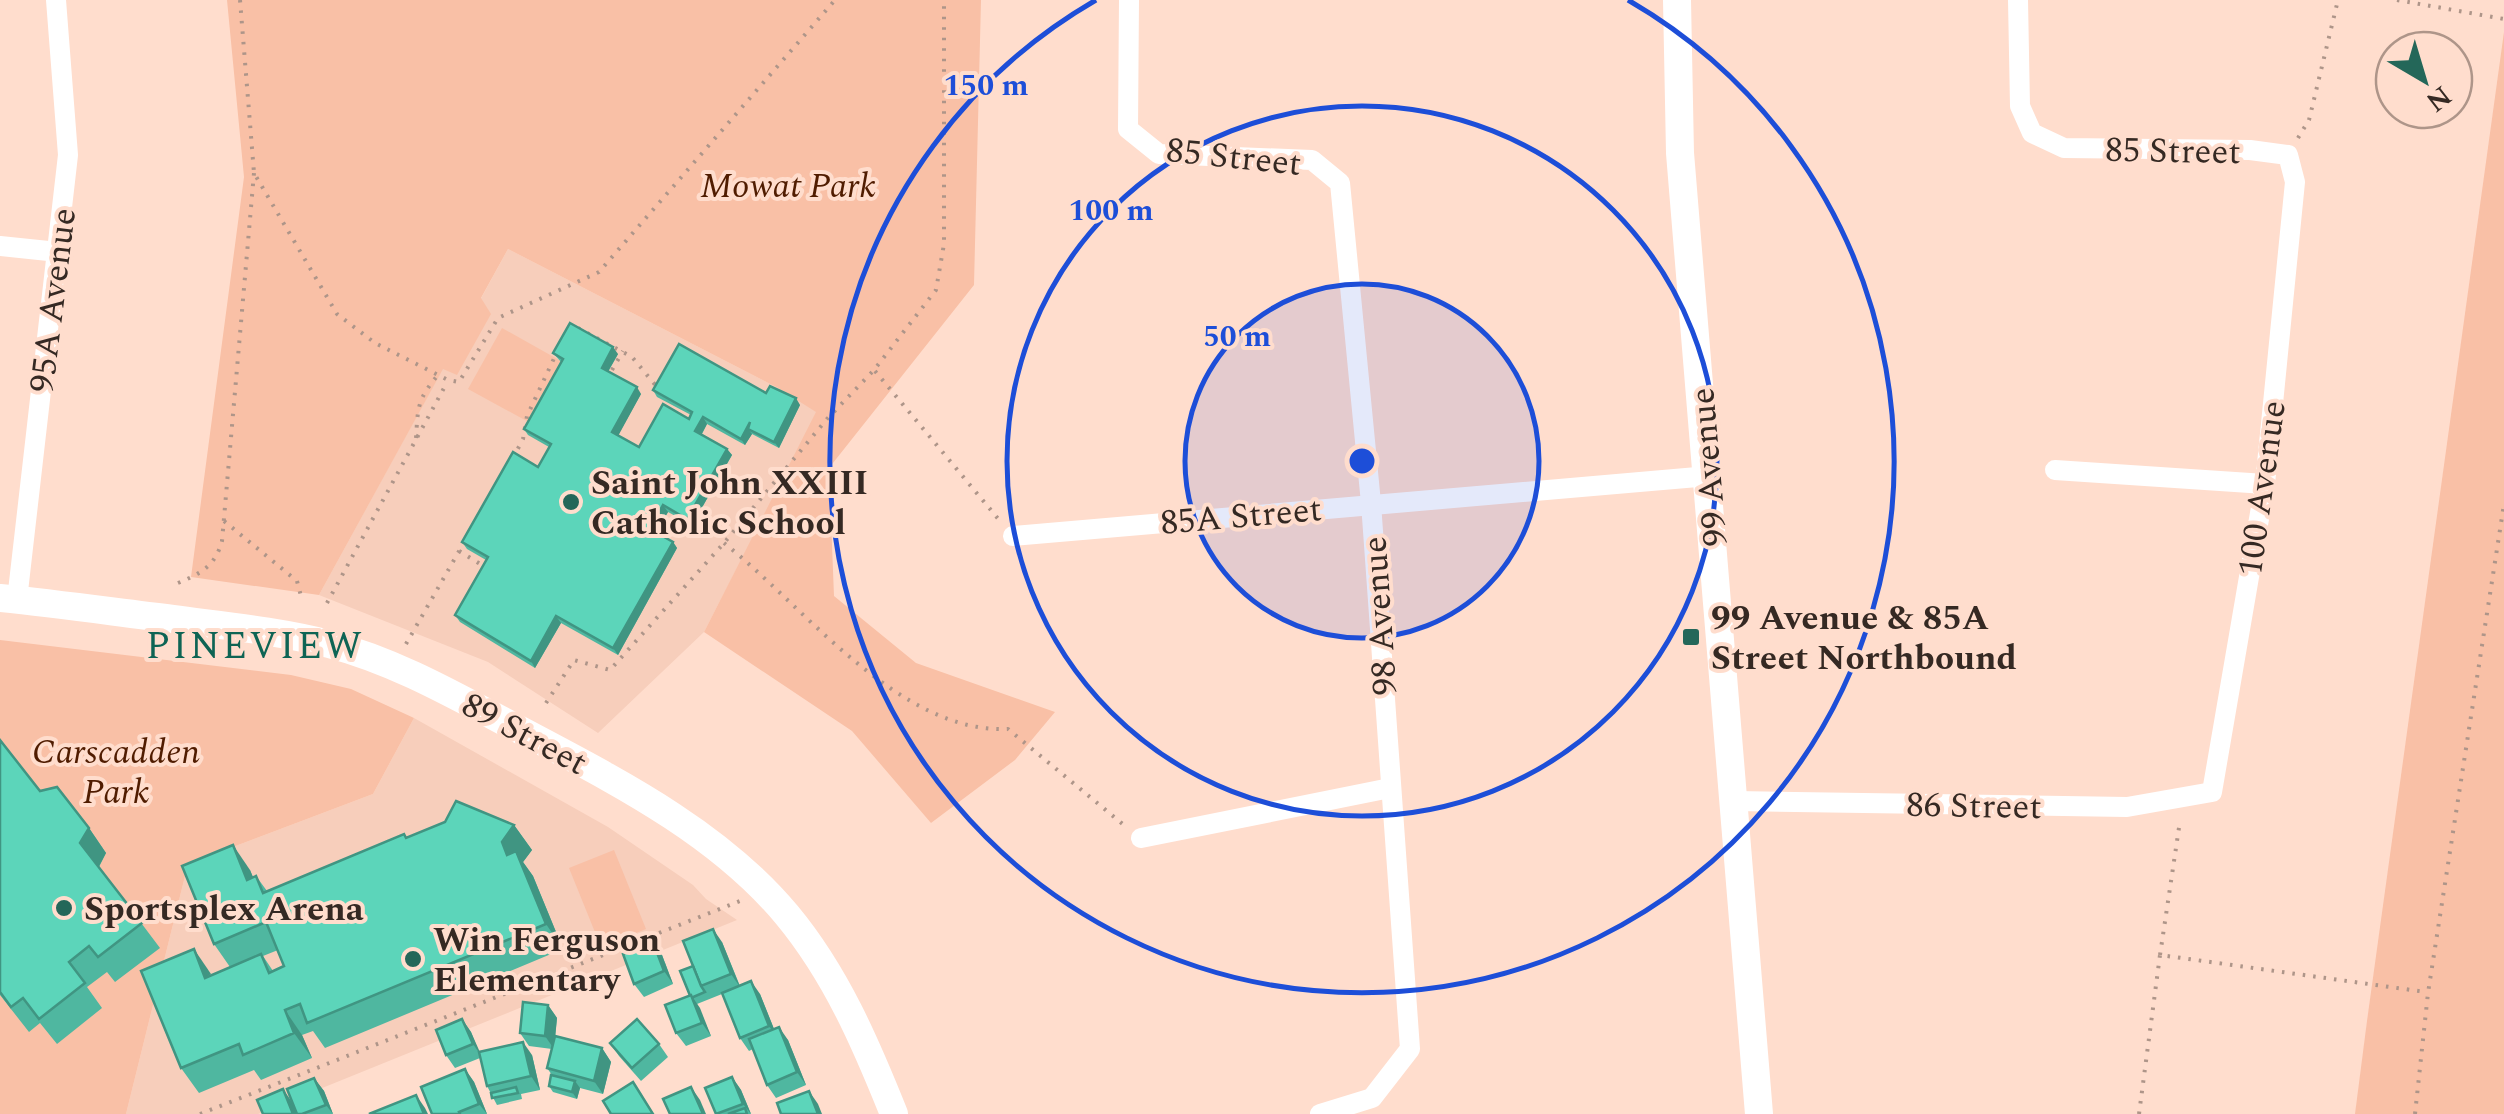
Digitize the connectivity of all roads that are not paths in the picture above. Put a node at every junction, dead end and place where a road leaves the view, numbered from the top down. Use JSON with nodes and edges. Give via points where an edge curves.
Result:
{"nodes":[{"id":1,"x":56,"y":0,"type":"edge"},
{"id":2,"x":1129,"y":0,"type":"edge"},
{"id":3,"x":1678,"y":0,"type":"edge"},
{"id":4,"x":2018,"y":0,"type":"edge"},
{"id":5,"x":2295,"y":182,"type":"joint"},
{"id":6,"x":1340,"y":183,"type":"joint"},
{"id":7,"x":0,"y":246,"type":"edge"},
{"id":8,"x":58,"y":252,"type":"junction"},
{"id":9,"x":2055,"y":470,"type":"dead end"},
{"id":10,"x":1709,"y":476,"type":"junction"},
{"id":11,"x":2265,"y":484,"type":"junction"},
{"id":12,"x":1371,"y":504,"type":"junction"},
{"id":13,"x":1013,"y":536,"type":"road end"},
{"id":14,"x":9,"y":599,"type":"edge"},
{"id":15,"x":1390,"y":788,"type":"junction"},
{"id":16,"x":2212,"y":792,"type":"joint"},
{"id":17,"x":1735,"y":801,"type":"junction"},
{"id":18,"x":1141,"y":838,"type":"road end"},
{"id":19,"x":894,"y":1114,"type":"edge"},
{"id":20,"x":1320,"y":1114,"type":"edge"},
{"id":21,"x":1759,"y":1114,"type":"edge"}],
"edges":[{"from":1,"to":8,"type":"street","name":"95A Avenue","via":[[68,155]]},
{"from":2,"to":6,"type":"street","name":"85 Street","via":[[1128,128],[1158,154],[1312,160]]},
{"from":3,"to":10,"type":"street","name":"99 Avenue","via":[[1680,153]]},
{"from":4,"to":5,"type":"street","name":"85 Street","via":[[2020,106],[2032,132],[2064,148],[2288,154]]},
{"from":5,"to":11,"type":"street","name":"100 Avenue"},
{"from":6,"to":12,"type":"street","name":"98 Avenue"},
{"from":7,"to":8,"type":"street"},
{"from":8,"to":14,"type":"street","name":"95A Avenue"},
{"from":9,"to":11,"type":"street"},
{"from":10,"to":12,"type":"street","name":"85A Street"},
{"from":10,"to":17,"type":"street","name":"99 Avenue"},
{"from":11,"to":16,"type":"street","name":"100 Avenue"},
{"from":12,"to":13,"type":"street","name":"85A Street"},
{"from":12,"to":15,"type":"street","name":"98 Avenue"},
{"from":14,"to":19,"type":"street","name":"89 Street","via":[[330,644],[394,666],[632,792],[718,848],[803,936],[865,1041]]},
{"from":15,"to":18,"type":"street"},
{"from":15,"to":20,"type":"street","name":"98 Avenue","via":[[1410,1049],[1372,1098]]},
{"from":16,"to":17,"type":"street","name":"86 Street","via":[[2128,807]]},
{"from":17,"to":21,"type":"street","name":"99 Avenue"}]}
